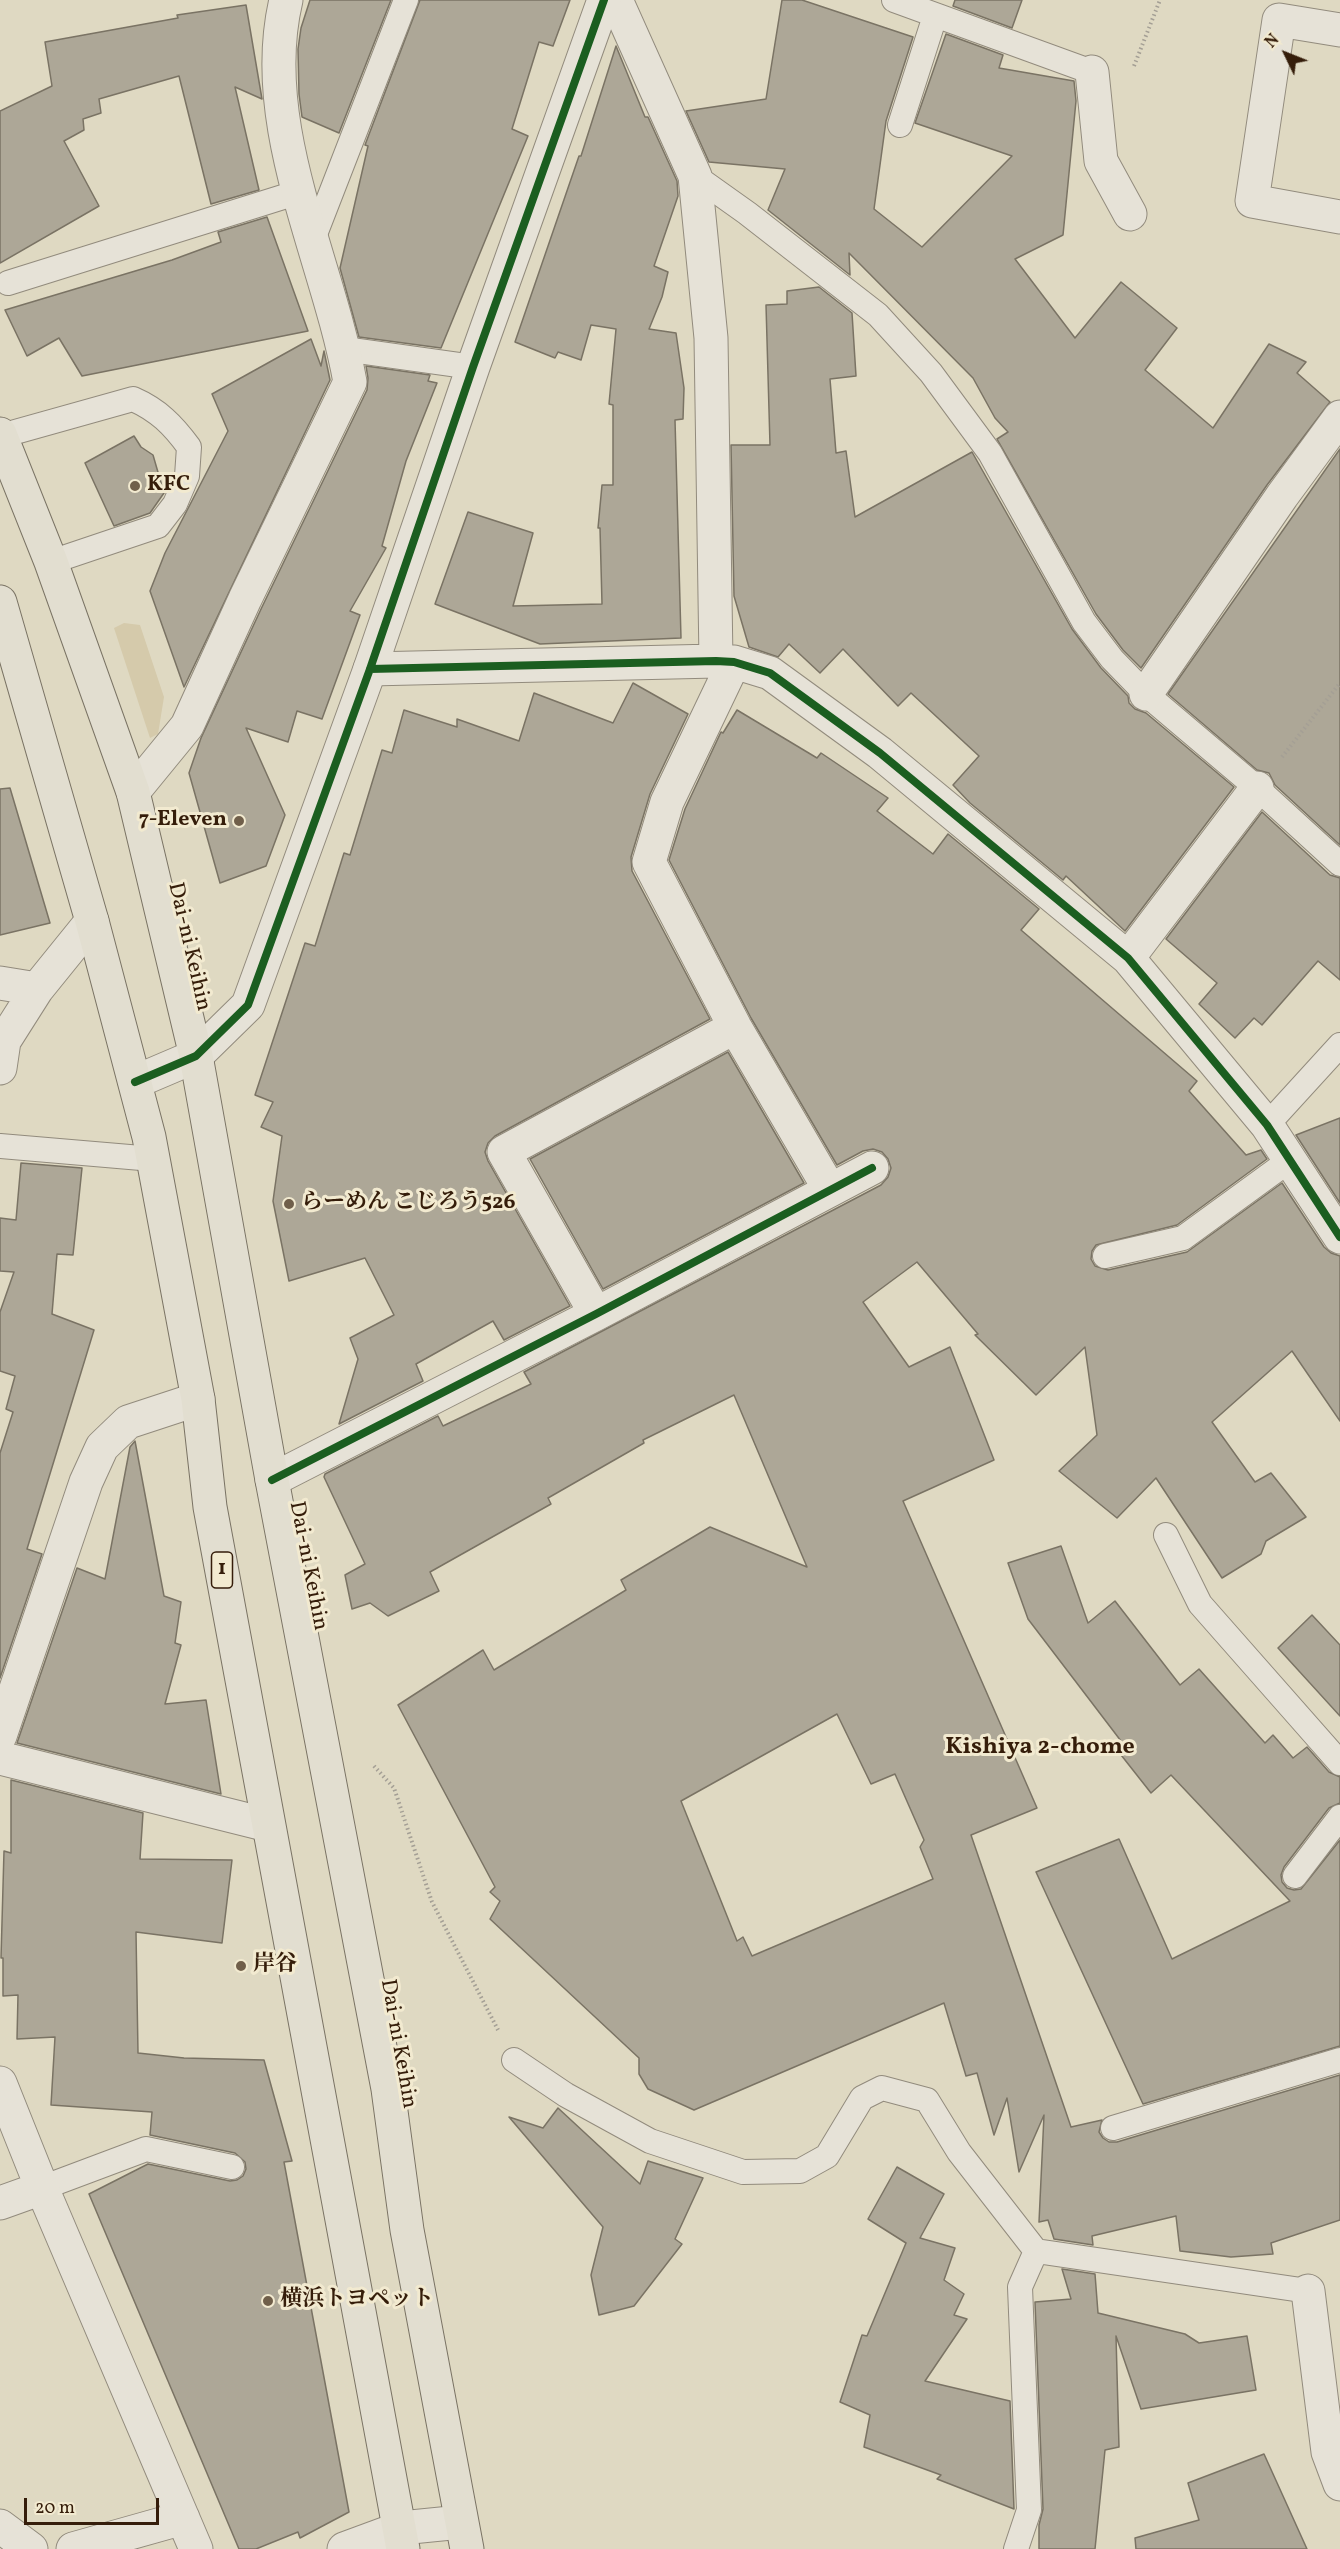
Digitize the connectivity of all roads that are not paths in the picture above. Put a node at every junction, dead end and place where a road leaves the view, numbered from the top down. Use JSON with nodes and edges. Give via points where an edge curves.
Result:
{"nodes":[{"id":1,"x":286,"y":0,"type":"edge"},
{"id":2,"x":406,"y":0,"type":"edge"},
{"id":3,"x":604,"y":0,"type":"edge"},
{"id":4,"x":616,"y":0,"type":"edge"},
{"id":5,"x":894,"y":0,"type":"edge"},
{"id":6,"x":933,"y":10,"type":"edge"},
{"id":7,"x":1340,"y":30,"type":"edge"},
{"id":8,"x":1092,"y":72,"type":"joint"},
{"id":9,"x":900,"y":125,"type":"dead end"},
{"id":10,"x":695,"y":176,"type":"junction"},
{"id":11,"x":299,"y":192,"type":"junction"},
{"id":12,"x":1130,"y":214,"type":"dead end"},
{"id":13,"x":1340,"y":217,"type":"edge"},
{"id":14,"x":312,"y":242,"type":"junction"},
{"id":15,"x":8,"y":283,"type":"dead end"},
{"id":16,"x":344,"y":349,"type":"junction"},
{"id":17,"x":473,"y":368,"type":"junction"},
{"id":18,"x":1340,"y":417,"type":"edge"},
{"id":19,"x":0,"y":435,"type":"edge"},
{"id":20,"x":51,"y":561,"type":"junction"},
{"id":21,"x":0,"y":602,"type":"edge"},
{"id":22,"x":725,"y":661,"type":"junction"},
{"id":23,"x":370,"y":669,"type":"junction"},
{"id":24,"x":1146,"y":694,"type":"junction"},
{"id":25,"x":1257,"y":788,"type":"junction"},
{"id":26,"x":133,"y":792,"type":"junction"},
{"id":27,"x":1340,"y":864,"type":"edge"},
{"id":28,"x":92,"y":921,"type":"junction"},
{"id":29,"x":1128,"y":958,"type":"junction"},
{"id":30,"x":0,"y":983,"type":"edge"},
{"id":31,"x":37,"y":989,"type":"junction"},
{"id":32,"x":735,"y":1027,"type":"junction"},
{"id":33,"x":1340,"y":1045,"type":"edge"},
{"id":34,"x":196,"y":1056,"type":"junction"},
{"id":35,"x":0,"y":1068,"type":"edge"},
{"id":36,"x":135,"y":1082,"type":"junction"},
{"id":37,"x":1267,"y":1125,"type":"junction"},
{"id":38,"x":0,"y":1146,"type":"edge"},
{"id":39,"x":153,"y":1159,"type":"junction"},
{"id":40,"x":1290,"y":1160,"type":"junction"},
{"id":41,"x":872,"y":1168,"type":"dead end"},
{"id":42,"x":830,"y":1190,"type":"junction"},
{"id":43,"x":1340,"y":1236,"type":"edge"},
{"id":44,"x":1105,"y":1256,"type":"dead end"},
{"id":45,"x":596,"y":1314,"type":"junction"},
{"id":46,"x":198,"y":1399,"type":"junction"},
{"id":47,"x":272,"y":1480,"type":"junction"},
{"id":48,"x":1166,"y":1536,"type":"dead end"},
{"id":49,"x":0,"y":1736,"type":"edge"},
{"id":50,"x":0,"y":1758,"type":"edge"},
{"id":51,"x":1340,"y":1763,"type":"edge"},
{"id":52,"x":1340,"y":1817,"type":"edge"},
{"id":53,"x":268,"y":1825,"type":"junction"},
{"id":54,"x":1295,"y":1876,"type":"dead end"},
{"id":55,"x":514,"y":2060,"type":"road end"},
{"id":56,"x":1340,"y":2060,"type":"edge"},
{"id":57,"x":0,"y":2083,"type":"edge"},
{"id":58,"x":1113,"y":2128,"type":"dead end"},
{"id":59,"x":232,"y":2167,"type":"dead end"},
{"id":60,"x":42,"y":2188,"type":"junction"},
{"id":61,"x":0,"y":2203,"type":"edge"},
{"id":62,"x":1036,"y":2251,"type":"junction"},
{"id":63,"x":1308,"y":2291,"type":"joint"},
{"id":64,"x":1340,"y":2484,"type":"edge"},
{"id":65,"x":183,"y":2518,"type":"junction"},
{"id":66,"x":0,"y":2526,"type":"edge"},
{"id":67,"x":464,"y":2535,"type":"edge"},
{"id":68,"x":402,"y":2538,"type":"edge"},
{"id":69,"x":31,"y":2549,"type":"edge"},
{"id":70,"x":73,"y":2549,"type":"edge"},
{"id":71,"x":196,"y":2549,"type":"edge"},
{"id":72,"x":344,"y":2549,"type":"edge"},
{"id":73,"x":1016,"y":2549,"type":"edge"}],
"edges":[{"from":1,"to":11,"type":"street","via":[[278,91]]},
{"from":2,"to":14,"type":"lane"},
{"from":3,"to":17,"type":"street"},
{"from":4,"to":10,"type":"street"},
{"from":5,"to":6,"type":"lane"},
{"from":6,"to":8,"type":"lane"},
{"from":6,"to":9,"type":"lane"},
{"from":7,"to":13,"type":"street","via":[[1280,20],[1252,201]]},
{"from":8,"to":12,"type":"street","via":[[1101,161]]},
{"from":10,"to":22,"type":"street","via":[[711,338]]},
{"from":10,"to":24,"type":"lane","via":[[878,315],[932,373],[990,453],[1084,622]]},
{"from":11,"to":14,"type":"street"},
{"from":11,"to":15,"type":"lane"},
{"from":14,"to":16,"type":"street"},
{"from":16,"to":17,"type":"lane"},
{"from":16,"to":26,"type":"street","via":[[350,382],[187,726]]},
{"from":17,"to":23,"type":"street"},
{"from":18,"to":24,"type":"street"},
{"from":19,"to":20,"type":"highway","name":"Dai-ni Keihin"},
{"from":19,"to":20,"type":"lane","via":[[134,399],[172,425],[189,447],[187,476],[176,504],[158,526]]},
{"from":20,"to":26,"type":"highway","name":"Dai-ni Keihin"},
{"from":21,"to":28,"type":"highway","number":"1"},
{"from":22,"to":23,"type":"street"},
{"from":22,"to":29,"type":"street","via":[[770,673],[880,753]]},
{"from":22,"to":32,"type":"street","via":[[667,802],[649,861]]},
{"from":23,"to":34,"type":"street","via":[[248,1005]]},
{"from":24,"to":25,"type":"lane"},
{"from":25,"to":27,"type":"lane"},
{"from":25,"to":29,"type":"street"},
{"from":26,"to":34,"type":"highway","name":"Dai-ni Keihin"},
{"from":28,"to":31,"type":"street"},
{"from":28,"to":36,"type":"highway","number":"1"},
{"from":29,"to":37,"type":"street"},
{"from":30,"to":31,"type":"street"},
{"from":31,"to":35,"type":"street","via":[[4,1041]]},
{"from":32,"to":42,"type":"street"},
{"from":32,"to":45,"type":"street","via":[[504,1152]]},
{"from":33,"to":37,"type":"lane"},
{"from":34,"to":36,"type":"street"},
{"from":34,"to":47,"type":"highway","name":"Dai-ni Keihin"},
{"from":36,"to":39,"type":"highway","number":"1"},
{"from":37,"to":40,"type":"street"},
{"from":38,"to":39,"type":"lane"},
{"from":39,"to":46,"type":"highway","number":"1"},
{"from":40,"to":43,"type":"street"},
{"from":40,"to":44,"type":"lane","via":[[1183,1238]]},
{"from":41,"to":42,"type":"street"},
{"from":42,"to":45,"type":"street"},
{"from":45,"to":47,"type":"street"},
{"from":46,"to":49,"type":"street","via":[[128,1422],[102,1447],[86,1482]]},
{"from":46,"to":53,"type":"highway","number":"1","via":[[210,1507]]},
{"from":47,"to":67,"type":"highway","name":"Dai-ni Keihin","via":[[388,2089],[407,2230]]},
{"from":48,"to":51,"type":"lane","via":[[1200,1604]]},
{"from":50,"to":53,"type":"street"},
{"from":52,"to":54,"type":"lane"},
{"from":53,"to":68,"type":"highway","number":"1"},
{"from":55,"to":62,"type":"lane","via":[[566,2095],[650,2141],[743,2172],[800,2171],[827,2156],[862,2098],[882,2088],[927,2100],[959,2152]]},
{"from":56,"to":58,"type":"lane"},
{"from":57,"to":60,"type":"street"},
{"from":59,"to":60,"type":"lane","via":[[146,2149]]},
{"from":60,"to":61,"type":"street"},
{"from":60,"to":65,"type":"street"},
{"from":62,"to":63,"type":"lane"},
{"from":62,"to":73,"type":"lane","via":[[1020,2287],[1029,2510]]},
{"from":63,"to":64,"type":"street","via":[[1328,2452]]},
{"from":65,"to":70,"type":"street"},
{"from":65,"to":71,"type":"street"},
{"from":66,"to":69,"type":"street"},
{"from":67,"to":68,"type":"street"},
{"from":68,"to":72,"type":"street"}]}
